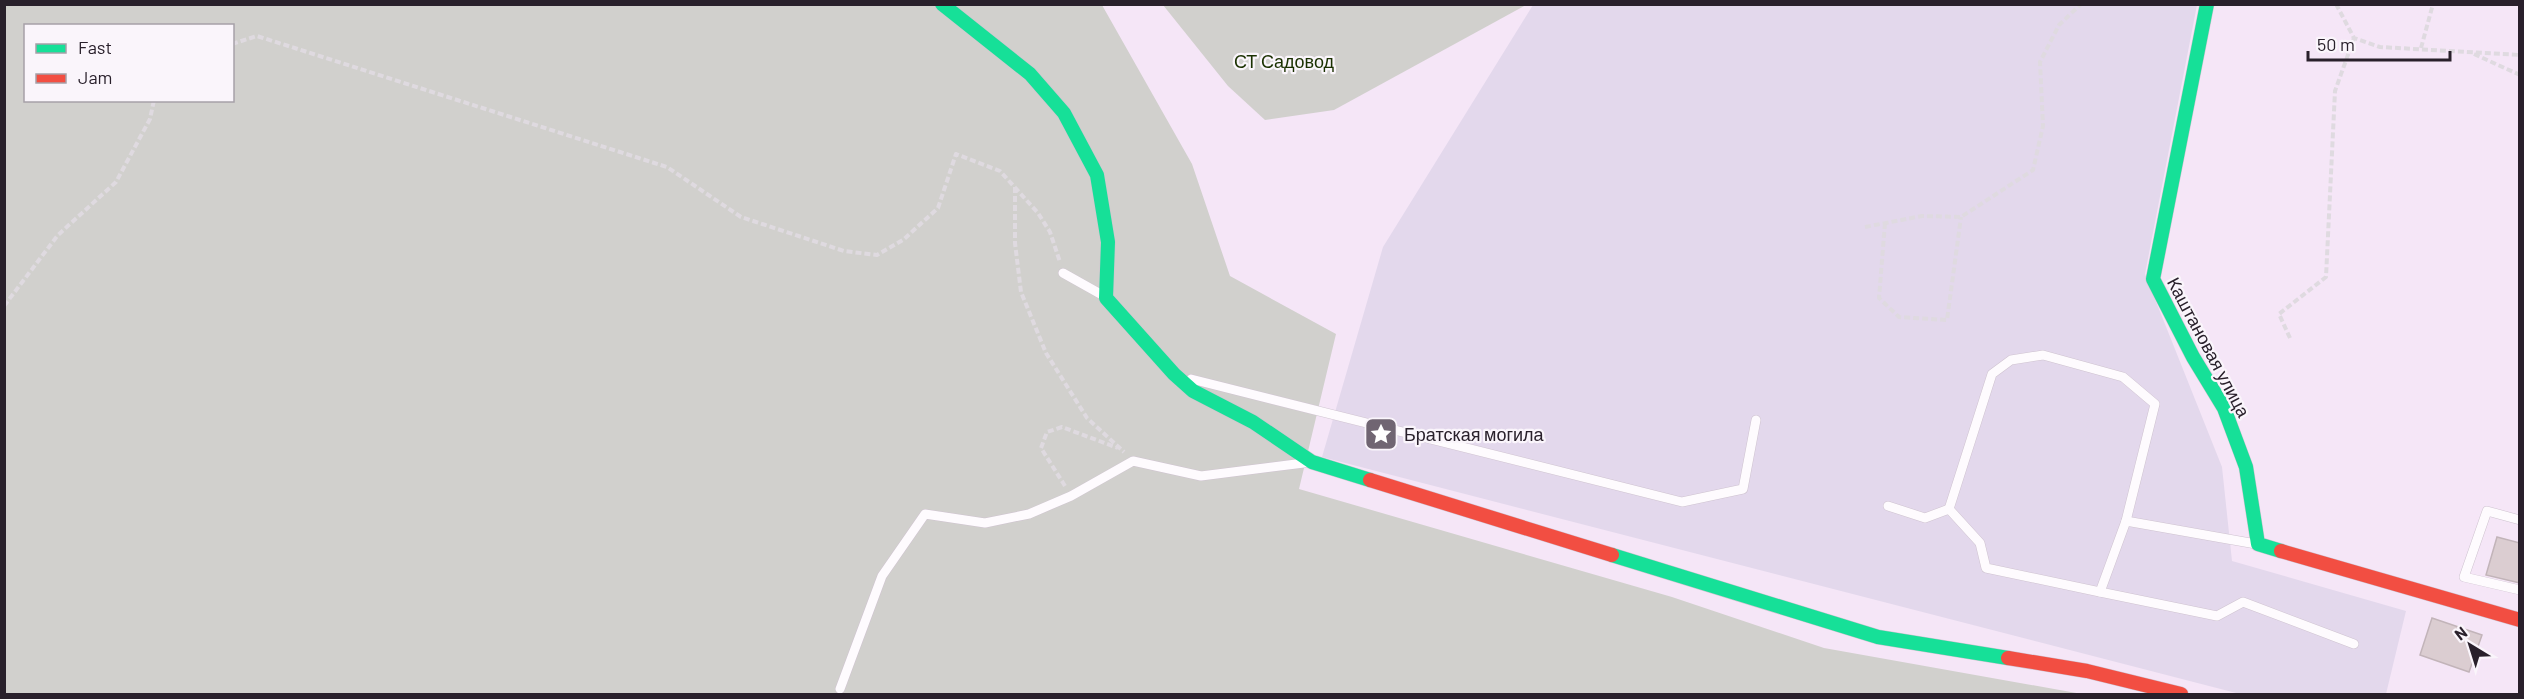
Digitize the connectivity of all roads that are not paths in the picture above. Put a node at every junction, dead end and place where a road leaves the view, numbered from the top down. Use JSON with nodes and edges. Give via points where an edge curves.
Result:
{"nodes":[{"id":1,"x":942,"y":4,"type":"edge"},
{"id":2,"x":2207,"y":4,"type":"edge"},
{"id":3,"x":1063,"y":273,"type":"road end"},
{"id":4,"x":1106,"y":298,"type":"junction"},
{"id":5,"x":1174,"y":374,"type":"junction"},
{"id":6,"x":1756,"y":420,"type":"dead end"},
{"id":7,"x":1312,"y":462,"type":"junction"},
{"id":8,"x":1888,"y":506,"type":"dead end"},
{"id":9,"x":1949,"y":509,"type":"junction"},
{"id":10,"x":2126,"y":520,"type":"junction"},
{"id":11,"x":2520,"y":520,"type":"edge"},
{"id":12,"x":2258,"y":544,"type":"junction"},
{"id":13,"x":2520,"y":590,"type":"edge"},
{"id":14,"x":2100,"y":592,"type":"junction"},
{"id":15,"x":2520,"y":620,"type":"edge"},
{"id":16,"x":2354,"y":644,"type":"dead end"},
{"id":17,"x":840,"y":689,"type":"dead end"},
{"id":18,"x":2181,"y":694,"type":"edge"}],
"edges":[{"from":1,"to":4,"type":"street","via":[[1030,74],[1064,112],[1097,175],[1108,242]]},
{"from":2,"to":12,"type":"street","name":"Каштановая улица","via":[[2153,279],[2224,408],[2246,467]]},
{"from":3,"to":4,"type":"lane"},
{"from":4,"to":5,"type":"street"},
{"from":5,"to":6,"type":"lane","via":[[1682,502],[1743,489]]},
{"from":5,"to":7,"type":"street","via":[[1193,391],[1253,422]]},
{"from":7,"to":17,"type":"lane","via":[[1201,476],[1133,461],[1071,496],[1029,514],[985,524],[925,514],[882,576]]},
{"from":7,"to":18,"type":"street","via":[[1878,637],[2087,671]]},
{"from":8,"to":9,"type":"lane","via":[[1925,518]]},
{"from":9,"to":10,"type":"lane","via":[[1992,374],[2011,360],[2043,355],[2123,377],[2155,404]]},
{"from":9,"to":14,"type":"lane","via":[[1980,543],[1986,568]]},
{"from":10,"to":12,"type":"lane"},
{"from":10,"to":14,"type":"lane"},
{"from":11,"to":13,"type":"lane","via":[[2487,511],[2464,577]]},
{"from":12,"to":15,"type":"street"},
{"from":14,"to":16,"type":"lane","via":[[2217,616],[2242,602]]}]}
